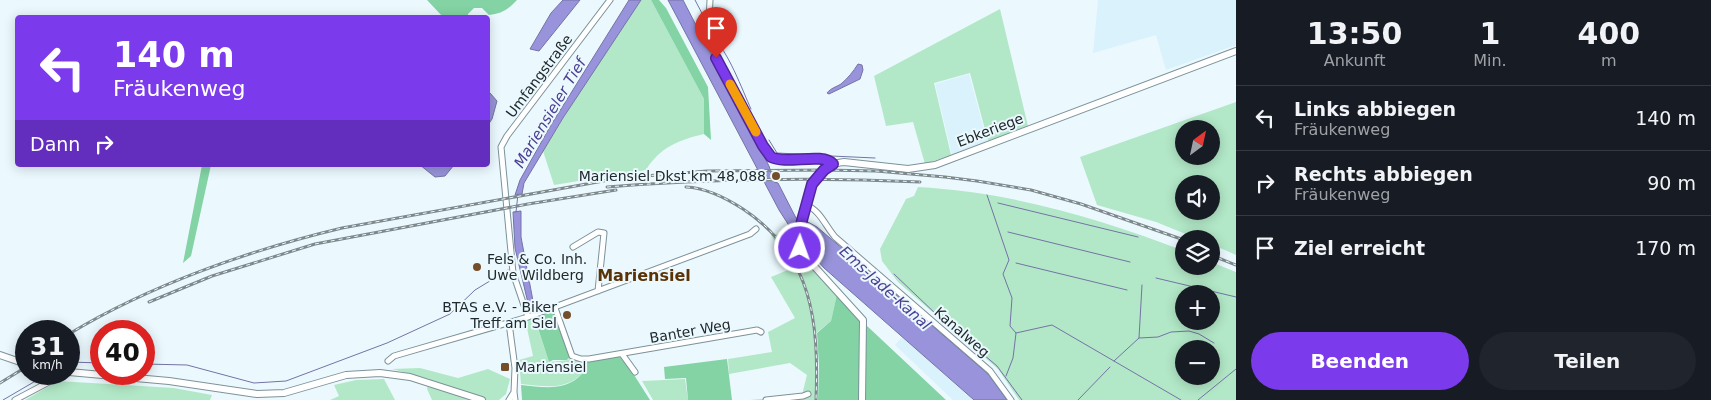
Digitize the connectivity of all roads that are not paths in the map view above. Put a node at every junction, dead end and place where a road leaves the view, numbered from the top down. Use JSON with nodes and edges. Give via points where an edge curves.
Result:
{"nodes":[{"id":1,"x":610,"y":0,"type":"edge"},
{"id":2,"x":710,"y":0,"type":"edge"},
{"id":3,"x":1236,"y":51,"type":"edge"},
{"id":4,"x":833,"y":164,"type":"junction"},
{"id":5,"x":806,"y":205,"type":"junction"},
{"id":6,"x":756,"y":229,"type":"dead end"},
{"id":7,"x":573,"y":247,"type":"dead end"},
{"id":8,"x":598,"y":291,"type":"junction"},
{"id":9,"x":555,"y":308,"type":"junction"},
{"id":10,"x":528,"y":317,"type":"junction"},
{"id":11,"x":509,"y":323,"type":"junction"},
{"id":12,"x":761,"y":332,"type":"dead end"},
{"id":13,"x":622,"y":354,"type":"junction"},
{"id":14,"x":0,"y":355,"type":"edge"},
{"id":15,"x":15,"y":360,"type":"edge"},
{"id":16,"x":388,"y":361,"type":"dead end"},
{"id":17,"x":636,"y":372,"type":"dead end"},
{"id":18,"x":80,"y":373,"type":"edge"},
{"id":19,"x":44,"y":385,"type":"edge"},
{"id":20,"x":514,"y":392,"type":"junction"},
{"id":21,"x":808,"y":394,"type":"dead end"},
{"id":22,"x":16,"y":400,"type":"edge"},
{"id":23,"x":482,"y":400,"type":"edge"},
{"id":24,"x":510,"y":400,"type":"edge"},
{"id":25,"x":515,"y":400,"type":"edge"},
{"id":26,"x":766,"y":400,"type":"edge"},
{"id":27,"x":862,"y":400,"type":"edge"},
{"id":28,"x":1011,"y":400,"type":"edge"}],
"edges":[{"from":1,"to":10,"type":"street","name":"Umfangstraße","via":[[501,147],[511,264]]},
{"from":2,"to":4,"type":"street","via":[[708,40],[767,153],[776,159],[830,160]]},
{"from":3,"to":4,"type":"street","name":"Ebkeriege","via":[[925,167],[908,169],[844,162]]},
{"from":4,"to":5,"type":"street","via":[[815,180]]},
{"from":5,"to":27,"type":"street","via":[[798,244],[804,255],[863,320]]},
{"from":5,"to":28,"type":"street","name":"Kanalweg","via":[[818,213],[836,237],[990,371]]},
{"from":6,"to":8,"type":"street"},
{"from":7,"to":8,"type":"street","via":[[598,232],[606,232]]},
{"from":8,"to":9,"type":"street"},
{"from":9,"to":10,"type":"street"},
{"from":9,"to":13,"type":"street","name":"Banter Weg","via":[[572,356],[580,359]]},
{"from":10,"to":11,"type":"street"},
{"from":11,"to":16,"type":"street","via":[[394,356]]},
{"from":11,"to":20,"type":"street","via":[[515,368]]},
{"from":12,"to":13,"type":"street","name":"Banter Weg","via":[[757,330]]},
{"from":13,"to":17,"type":"street"},
{"from":14,"to":15,"type":"street"},
{"from":18,"to":23,"type":"street","via":[[169,381],[257,394],[284,393],[346,375],[380,372],[410,377]]},
{"from":19,"to":22,"type":"street"},
{"from":20,"to":24,"type":"street"},
{"from":20,"to":25,"type":"street"},
{"from":21,"to":26,"type":"street"}]}
